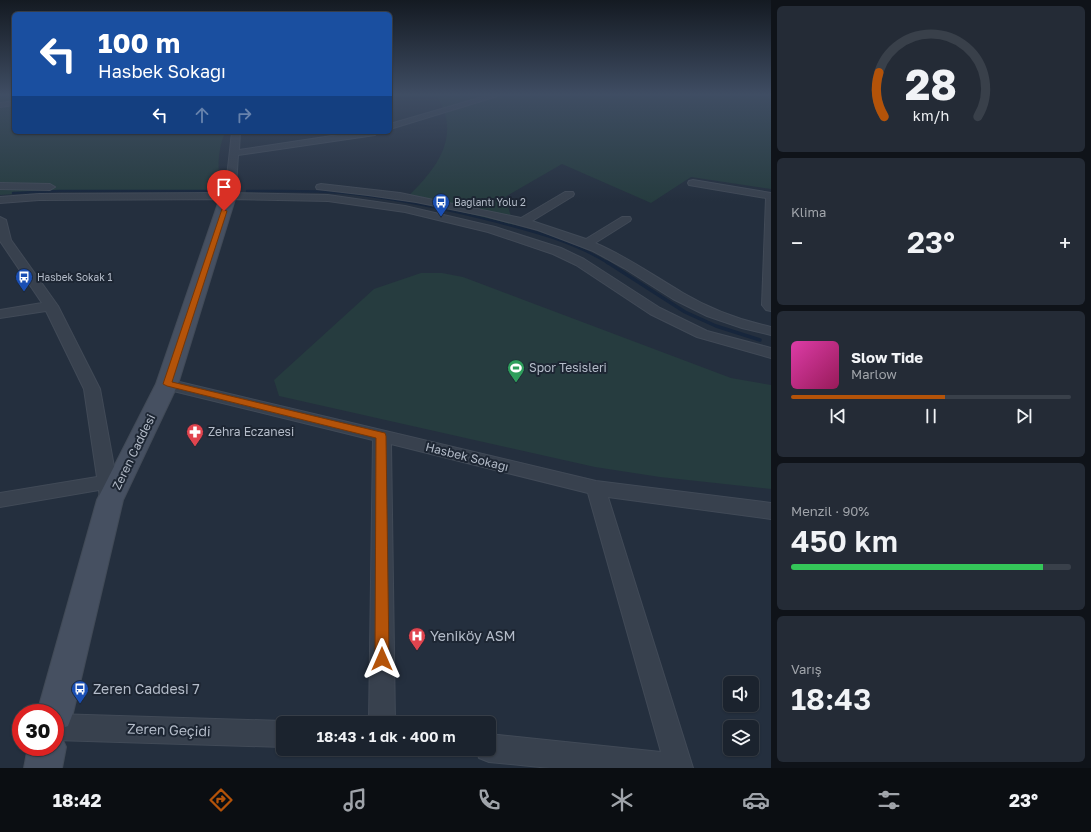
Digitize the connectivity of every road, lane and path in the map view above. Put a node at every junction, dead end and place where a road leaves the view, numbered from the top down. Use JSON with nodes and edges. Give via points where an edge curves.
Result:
{"nodes":[{"id":1,"x":236,"y":134,"type":"edge"},
{"id":2,"x":357,"y":134,"type":"edge"},
{"id":3,"x":235,"y":153,"type":"junction"},
{"id":4,"x":693,"y":183,"type":"dead end"},
{"id":5,"x":0,"y":186,"type":"edge"},
{"id":6,"x":230,"y":191,"type":"junction"},
{"id":7,"x":569,"y":194,"type":"dead end"},
{"id":8,"x":771,"y":196,"type":"edge"},
{"id":9,"x":0,"y":200,"type":"edge"},
{"id":10,"x":0,"y":220,"type":"edge"},
{"id":11,"x":626,"y":220,"type":"dead end"},
{"id":12,"x":522,"y":222,"type":"junction"},
{"id":13,"x":771,"y":234,"type":"edge"},
{"id":14,"x":3,"y":240,"type":"edge"},
{"id":15,"x":587,"y":243,"type":"junction"},
{"id":16,"x":51,"y":306,"type":"junction"},
{"id":17,"x":771,"y":307,"type":"edge"},
{"id":18,"x":0,"y":314,"type":"edge"},
{"id":19,"x":771,"y":332,"type":"edge"},
{"id":20,"x":771,"y":352,"type":"edge"},
{"id":21,"x":167,"y":384,"type":"junction"},
{"id":22,"x":382,"y":436,"type":"junction"},
{"id":23,"x":596,"y":488,"type":"junction"},
{"id":24,"x":108,"y":491,"type":"junction"},
{"id":25,"x":0,"y":500,"type":"edge"},
{"id":26,"x":771,"y":511,"type":"edge"},
{"id":27,"x":57,"y":704,"type":"edge"},
{"id":28,"x":382,"y":716,"type":"edge"},
{"id":29,"x":64,"y":727,"type":"edge"},
{"id":30,"x":276,"y":734,"type":"edge"},
{"id":31,"x":496,"y":749,"type":"edge"},
{"id":32,"x":45,"y":756,"type":"edge"},
{"id":33,"x":43,"y":768,"type":"edge"},
{"id":34,"x":679,"y":768,"type":"edge"}],
"edges":[{"from":1,"to":3,"type":"street"},
{"from":2,"to":3,"type":"street"},
{"from":3,"to":6,"type":"street"},
{"from":4,"to":8,"type":"street"},
{"from":5,"to":6,"type":"street"},
{"from":6,"to":9,"type":"street"},
{"from":6,"to":12,"type":"street","via":[[314,187],[367,191]]},
{"from":6,"to":20,"type":"street","via":[[360,202],[434,215],[497,231],[557,251],[580,262],[655,311],[702,334]]},
{"from":6,"to":21,"type":"street","name":"Zeren Caddesi"},
{"from":7,"to":12,"type":"street"},
{"from":8,"to":13,"type":"street"},
{"from":10,"to":14,"type":"street"},
{"from":11,"to":15,"type":"street"},
{"from":12,"to":15,"type":"street"},
{"from":13,"to":17,"type":"street"},
{"from":14,"to":16,"type":"street"},
{"from":15,"to":19,"type":"street","via":[[691,303],[735,322]]},
{"from":16,"to":18,"type":"street"},
{"from":16,"to":24,"type":"street","via":[[92,389]]},
{"from":21,"to":22,"type":"street","name":"Hasbek Sokağı"},
{"from":21,"to":24,"type":"street","name":"Zeren Caddesi"},
{"from":22,"to":23,"type":"street","name":"Hasbek Sokağı"},
{"from":22,"to":28,"type":"street"},
{"from":23,"to":26,"type":"street","name":"Hasbek Sokağı"},
{"from":23,"to":34,"type":"street"},
{"from":24,"to":25,"type":"street"},
{"from":24,"to":27,"type":"street","name":"Zeren Caddesi"},
{"from":29,"to":30,"type":"street","name":"Zeren Geçidi"},
{"from":31,"to":34,"type":"street"},
{"from":32,"to":33,"type":"street"}]}
